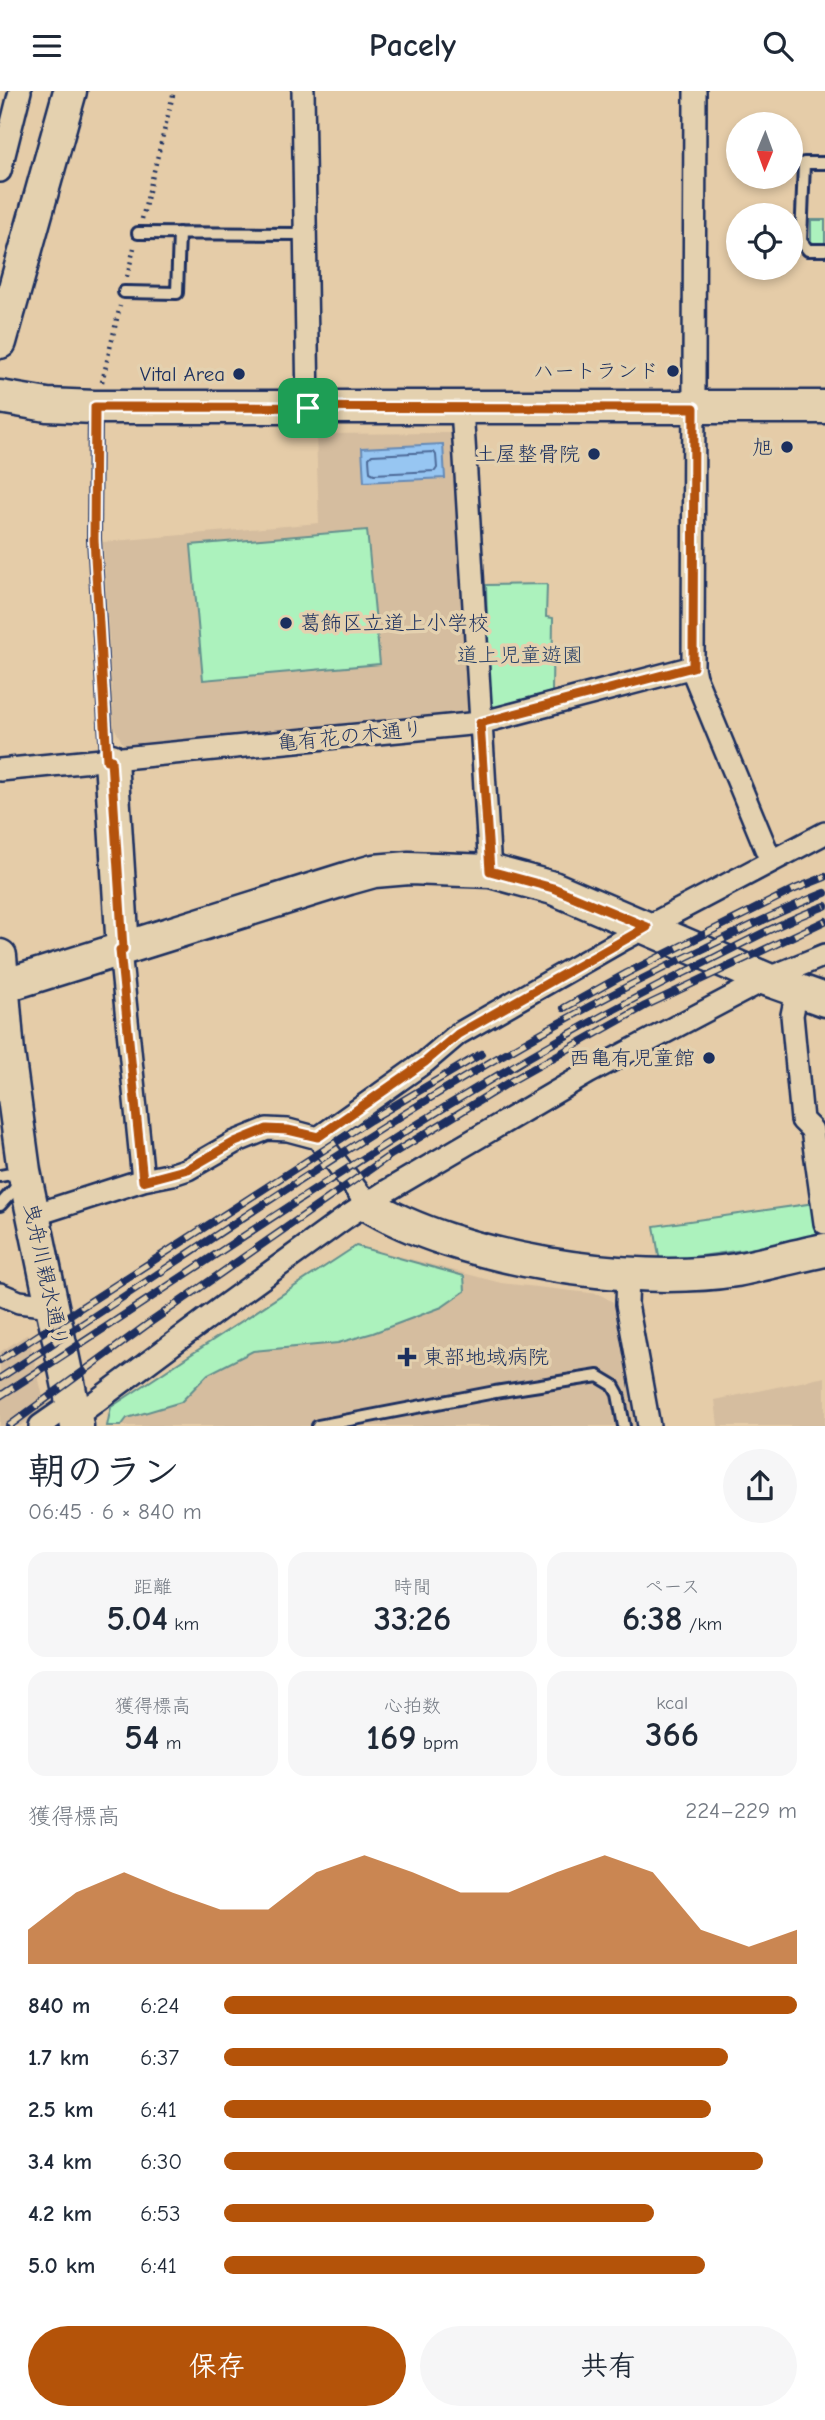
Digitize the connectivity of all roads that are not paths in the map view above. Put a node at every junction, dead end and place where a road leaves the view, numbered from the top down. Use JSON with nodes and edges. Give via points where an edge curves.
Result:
{"nodes":[{"id":1,"x":20,"y":91,"type":"edge"},
{"id":2,"x":70,"y":91,"type":"edge"},
{"id":3,"x":303,"y":91,"type":"edge"},
{"id":4,"x":695,"y":91,"type":"edge"},
{"id":5,"x":2,"y":159,"type":"edge"},
{"id":6,"x":825,"y":163,"type":"edge"},
{"id":7,"x":138,"y":233,"type":"dead end"},
{"id":8,"x":179,"y":233,"type":"junction"},
{"id":9,"x":306,"y":234,"type":"junction"},
{"id":10,"x":825,"y":250,"type":"edge"},
{"id":11,"x":124,"y":292,"type":"dead end"},
{"id":12,"x":0,"y":342,"type":"edge"},
{"id":13,"x":0,"y":397,"type":"edge"},
{"id":14,"x":95,"y":407,"type":"junction"},
{"id":15,"x":825,"y":407,"type":"edge"},
{"id":16,"x":308,"y":408,"type":"junction"},
{"id":17,"x":462,"y":408,"type":"junction"},
{"id":18,"x":694,"y":408,"type":"junction"},
{"id":19,"x":693,"y":667,"type":"junction"},
{"id":20,"x":480,"y":723,"type":"junction"},
{"id":21,"x":109,"y":760,"type":"junction"},
{"id":22,"x":0,"y":770,"type":"edge"},
{"id":23,"x":825,"y":833,"type":"edge"},
{"id":24,"x":771,"y":862,"type":"junction"},
{"id":25,"x":490,"y":871,"type":"junction"},
{"id":26,"x":647,"y":927,"type":"junction"},
{"id":27,"x":121,"y":950,"type":"junction"},
{"id":28,"x":825,"y":955,"type":"edge"},
{"id":29,"x":1,"y":976,"type":"edge"},
{"id":30,"x":766,"y":979,"type":"junction"},
{"id":31,"x":811,"y":996,"type":"edge"},
{"id":32,"x":318,"y":1137,"type":"junction"},
{"id":33,"x":17,"y":1175,"type":"edge"},
{"id":34,"x":143,"y":1181,"type":"junction"},
{"id":35,"x":367,"y":1204,"type":"junction"},
{"id":36,"x":0,"y":1205,"type":"edge"},
{"id":37,"x":34,"y":1215,"type":"junction"},
{"id":38,"x":825,"y":1223,"type":"edge"},
{"id":39,"x":825,"y":1250,"type":"edge"},
{"id":40,"x":628,"y":1274,"type":"junction"},
{"id":41,"x":0,"y":1294,"type":"edge"},
{"id":42,"x":51,"y":1305,"type":"junction"},
{"id":43,"x":75,"y":1415,"type":"edge"},
{"id":44,"x":40,"y":1426,"type":"edge"},
{"id":45,"x":318,"y":1426,"type":"edge"},
{"id":46,"x":624,"y":1426,"type":"edge"},
{"id":47,"x":649,"y":1426,"type":"edge"}],
"edges":[{"from":1,"to":5,"type":"street"},
{"from":2,"to":12,"type":"street"},
{"from":3,"to":9,"type":"street"},
{"from":4,"to":18,"type":"street"},
{"from":6,"to":10,"type":"lane","via":[[804,163],[802,241],[808,250]]},
{"from":7,"to":8,"type":"lane"},
{"from":8,"to":9,"type":"lane"},
{"from":8,"to":11,"type":"lane","via":[[177,293]]},
{"from":9,"to":16,"type":"street"},
{"from":13,"to":14,"type":"street"},
{"from":14,"to":16,"type":"street"},
{"from":14,"to":21,"type":"lane","via":[[94,539]]},
{"from":15,"to":18,"type":"street"},
{"from":16,"to":17,"type":"street"},
{"from":17,"to":18,"type":"street"},
{"from":17,"to":20,"type":"street"},
{"from":18,"to":19,"type":"street"},
{"from":19,"to":20,"type":"street","name":"亀有花の木通り"},
{"from":19,"to":24,"type":"street"},
{"from":20,"to":21,"type":"street","name":"亀有花の木通り"},
{"from":20,"to":25,"type":"street"},
{"from":21,"to":22,"type":"street","name":"亀有花の木通り"},
{"from":21,"to":27,"type":"street"},
{"from":23,"to":24,"type":"street"},
{"from":24,"to":26,"type":"street"},
{"from":25,"to":26,"type":"street","via":[[553,888]]},
{"from":25,"to":27,"type":"street","via":[[374,871]]},
{"from":26,"to":30,"type":"street"},
{"from":26,"to":32,"type":"street","via":[[458,1034]]},
{"from":27,"to":29,"type":"street"},
{"from":27,"to":34,"type":"street"},
{"from":28,"to":30,"type":"street"},
{"from":29,"to":33,"type":"street","name":"曳舟川親水通り"},
{"from":30,"to":31,"type":"street"},
{"from":30,"to":35,"type":"street","via":[[588,1073]]},
{"from":31,"to":38,"type":"street","via":[[792,1015],[802,1120],[812,1130]]},
{"from":32,"to":34,"type":"street","via":[[267,1129],[188,1169]]},
{"from":32,"to":35,"type":"street"},
{"from":33,"to":36,"type":"lane"},
{"from":33,"to":37,"type":"street","name":"曳舟川親水通り"},
{"from":34,"to":37,"type":"street"},
{"from":35,"to":40,"type":"street","via":[[388,1217],[483,1252]]},
{"from":35,"to":43,"type":"street"},
{"from":37,"to":42,"type":"street","name":"曳舟川親水通り"},
{"from":39,"to":40,"type":"street","via":[[734,1270]]},
{"from":40,"to":47,"type":"street","via":[[627,1304]]},
{"from":41,"to":42,"type":"street","via":[[19,1302]]},
{"from":42,"to":43,"type":"street","name":"曳舟川親水通り"},
{"from":43,"to":44,"type":"street"},
{"from":45,"to":46,"type":"lane","via":[[598,1376],[618,1394]]}]}
